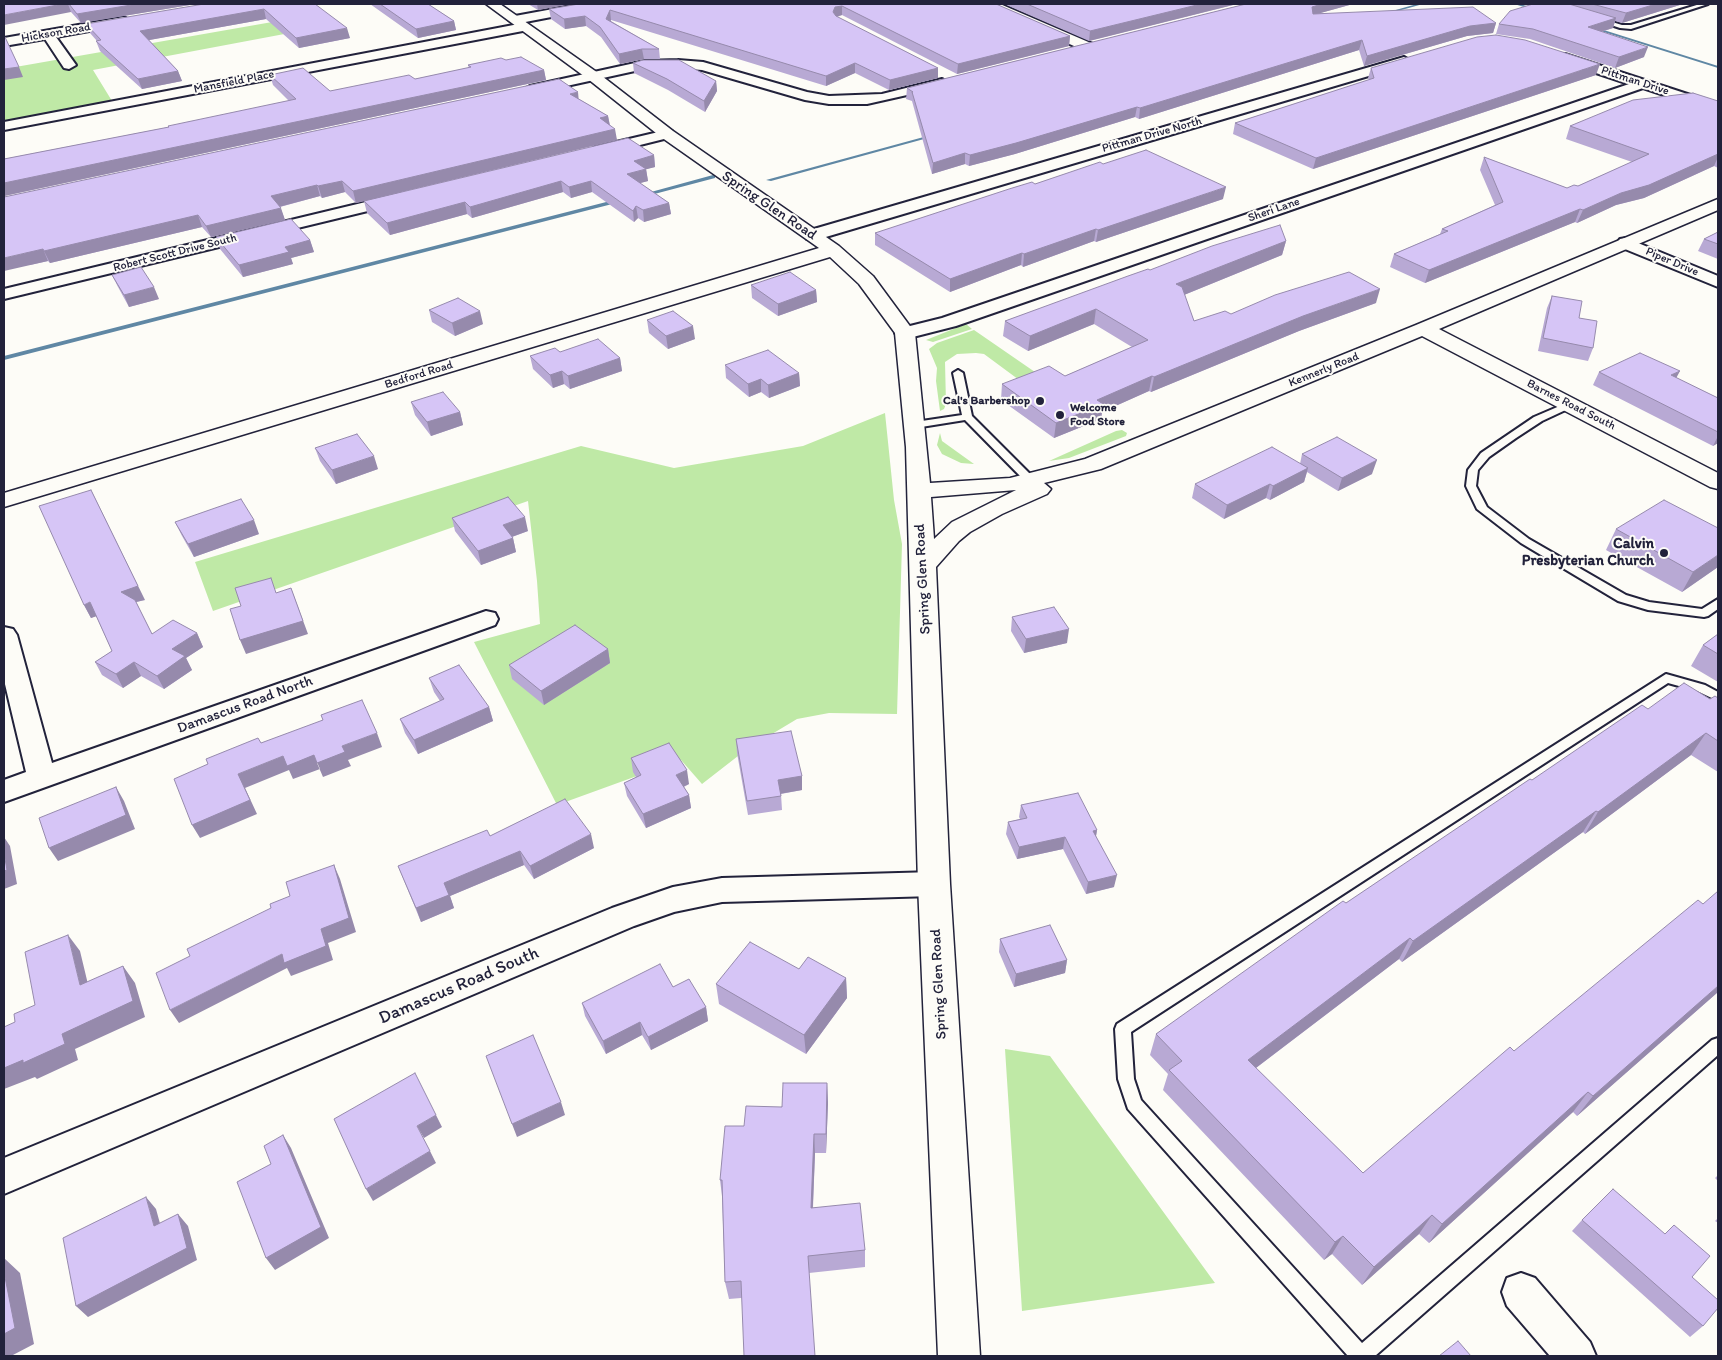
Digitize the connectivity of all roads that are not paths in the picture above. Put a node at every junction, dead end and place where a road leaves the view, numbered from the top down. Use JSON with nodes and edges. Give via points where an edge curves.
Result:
{"nodes":[{"id":1,"x":492,"y":4,"type":"edge"},
{"id":2,"x":598,"y":4,"type":"edge"},
{"id":3,"x":990,"y":4,"type":"edge"},
{"id":4,"x":1705,"y":4,"type":"edge"},
{"id":5,"x":132,"y":20,"type":"edge"},
{"id":6,"x":1596,"y":20,"type":"edge"},
{"id":7,"x":519,"y":24,"type":"junction"},
{"id":8,"x":48,"y":34,"type":"junction"},
{"id":9,"x":4,"y":42,"type":"edge"},
{"id":10,"x":1069,"y":52,"type":"edge"},
{"id":11,"x":1551,"y":53,"type":"edge"},
{"id":12,"x":1416,"y":57,"type":"edge"},
{"id":13,"x":69,"y":65,"type":"dead end"},
{"id":14,"x":936,"y":71,"type":"edge"},
{"id":15,"x":592,"y":76,"type":"junction"},
{"id":16,"x":1642,"y":84,"type":"junction"},
{"id":17,"x":512,"y":94,"type":"edge"},
{"id":18,"x":1718,"y":109,"type":"edge"},
{"id":19,"x":4,"y":126,"type":"edge"},
{"id":20,"x":667,"y":134,"type":"junction"},
{"id":21,"x":587,"y":153,"type":"edge"},
{"id":22,"x":412,"y":196,"type":"edge"},
{"id":23,"x":1718,"y":204,"type":"edge"},
{"id":24,"x":813,"y":236,"type":"junction"},
{"id":25,"x":1626,"y":243,"type":"junction"},
{"id":26,"x":833,"y":250,"type":"junction"},
{"id":27,"x":1718,"y":282,"type":"edge"},
{"id":28,"x":4,"y":294,"type":"edge"},
{"id":29,"x":1423,"y":329,"type":"junction"},
{"id":30,"x":905,"y":332,"type":"junction"},
{"id":31,"x":958,"y":373,"type":"dead end"},
{"id":32,"x":1569,"y":405,"type":"junction"},
{"id":33,"x":967,"y":417,"type":"junction"},
{"id":34,"x":914,"y":425,"type":"junction"},
{"id":35,"x":1086,"y":466,"type":"junction"},
{"id":36,"x":1030,"y":480,"type":"junction"},
{"id":37,"x":1718,"y":482,"type":"edge"},
{"id":38,"x":918,"y":491,"type":"junction"},
{"id":39,"x":4,"y":500,"type":"edge"},
{"id":40,"x":923,"y":566,"type":"junction"},
{"id":41,"x":1718,"y":603,"type":"edge"},
{"id":42,"x":486,"y":619,"type":"dead end"},
{"id":43,"x":4,"y":635,"type":"edge"},
{"id":44,"x":1718,"y":697,"type":"edge"},
{"id":45,"x":42,"y":778,"type":"junction"},
{"id":46,"x":4,"y":791,"type":"edge"},
{"id":47,"x":934,"y":884,"type":"junction"},
{"id":48,"x":1718,"y":1046,"type":"edge"},
{"id":49,"x":4,"y":1176,"type":"edge"},
{"id":50,"x":1521,"y":1292,"type":"dead end"},
{"id":51,"x":959,"y":1356,"type":"edge"},
{"id":52,"x":1576,"y":1356,"type":"edge"}],
"edges":[{"from":1,"to":7,"type":"street","name":"Spring Glen Road"},
{"from":2,"to":7,"type":"street","name":"Mansfield Place"},
{"from":3,"to":10,"type":"street","via":[[1093,46]]},
{"from":4,"to":6,"type":"lane","via":[[1631,27]]},
{"from":5,"to":8,"type":"street","name":"Hickson Road"},
{"from":7,"to":15,"type":"street","name":"Spring Glen Road"},
{"from":7,"to":19,"type":"street","name":"Mansfield Place"},
{"from":8,"to":9,"type":"street","name":"Hickson Road"},
{"from":8,"to":13,"type":"street"},
{"from":11,"to":16,"type":"street","name":"Pittman Drive"},
{"from":12,"to":24,"type":"street","name":"Pittman Drive North"},
{"from":14,"to":15,"type":"street","via":[[955,80],[890,96],[845,101],[805,96],[691,64],[644,65]]},
{"from":15,"to":17,"type":"street"},
{"from":15,"to":20,"type":"street","name":"Spring Glen Road"},
{"from":16,"to":18,"type":"street","name":"Pittman Drive"},
{"from":16,"to":30,"type":"street","name":"Sheri Lane","via":[[959,319]]},
{"from":20,"to":21,"type":"street"},
{"from":20,"to":24,"type":"street","name":"Spring Glen Road"},
{"from":22,"to":28,"type":"street","name":"Robert Scott Drive South"},
{"from":23,"to":25,"type":"street","name":"Kennerly Road"},
{"from":24,"to":26,"type":"street","name":"Spring Glen Road"},
{"from":25,"to":27,"type":"street","name":"Piper Drive"},
{"from":25,"to":29,"type":"street","name":"Kennerly Road"},
{"from":26,"to":30,"type":"street","name":"Spring Glen Road","via":[[866,280]]},
{"from":26,"to":39,"type":"street","name":"Bedford Road"},
{"from":29,"to":32,"type":"street","name":"Barnes Road South"},
{"from":29,"to":35,"type":"street","name":"Kennerly Road"},
{"from":30,"to":34,"type":"street","name":"Spring Glen Road"},
{"from":31,"to":33,"type":"lane"},
{"from":32,"to":37,"type":"street","name":"Barnes Road South"},
{"from":32,"to":41,"type":"lane","via":[[1538,419],[1479,462],[1473,470],[1470,486],[1482,509],[1525,541],[1622,598],[1648,606],[1704,613]]},
{"from":33,"to":34,"type":"lane"},
{"from":33,"to":36,"type":"lane"},
{"from":34,"to":38,"type":"street","name":"Spring Glen Road"},
{"from":35,"to":36,"type":"street","name":"Kennerly Road"},
{"from":35,"to":40,"type":"street","via":[[961,527]]},
{"from":36,"to":38,"type":"street","name":"Kennerly Road","via":[[976,488]]},
{"from":38,"to":40,"type":"street","name":"Spring Glen Road"},
{"from":40,"to":47,"type":"street","name":"Spring Glen Road"},
{"from":42,"to":45,"type":"street","name":"Damascus Road North"},
{"from":43,"to":45,"type":"street"},
{"from":44,"to":48,"type":"lane","via":[[1701,688],[1666,678],[1123,1029],[1126,1079],[1134,1104],[1361,1356]]},
{"from":45,"to":46,"type":"street","name":"Damascus Road North"},
{"from":47,"to":49,"type":"street","name":"Damascus Road South","via":[[722,890],[673,900],[623,917]]},
{"from":47,"to":51,"type":"street","name":"Spring Glen Road"},
{"from":50,"to":52,"type":"street"}]}
